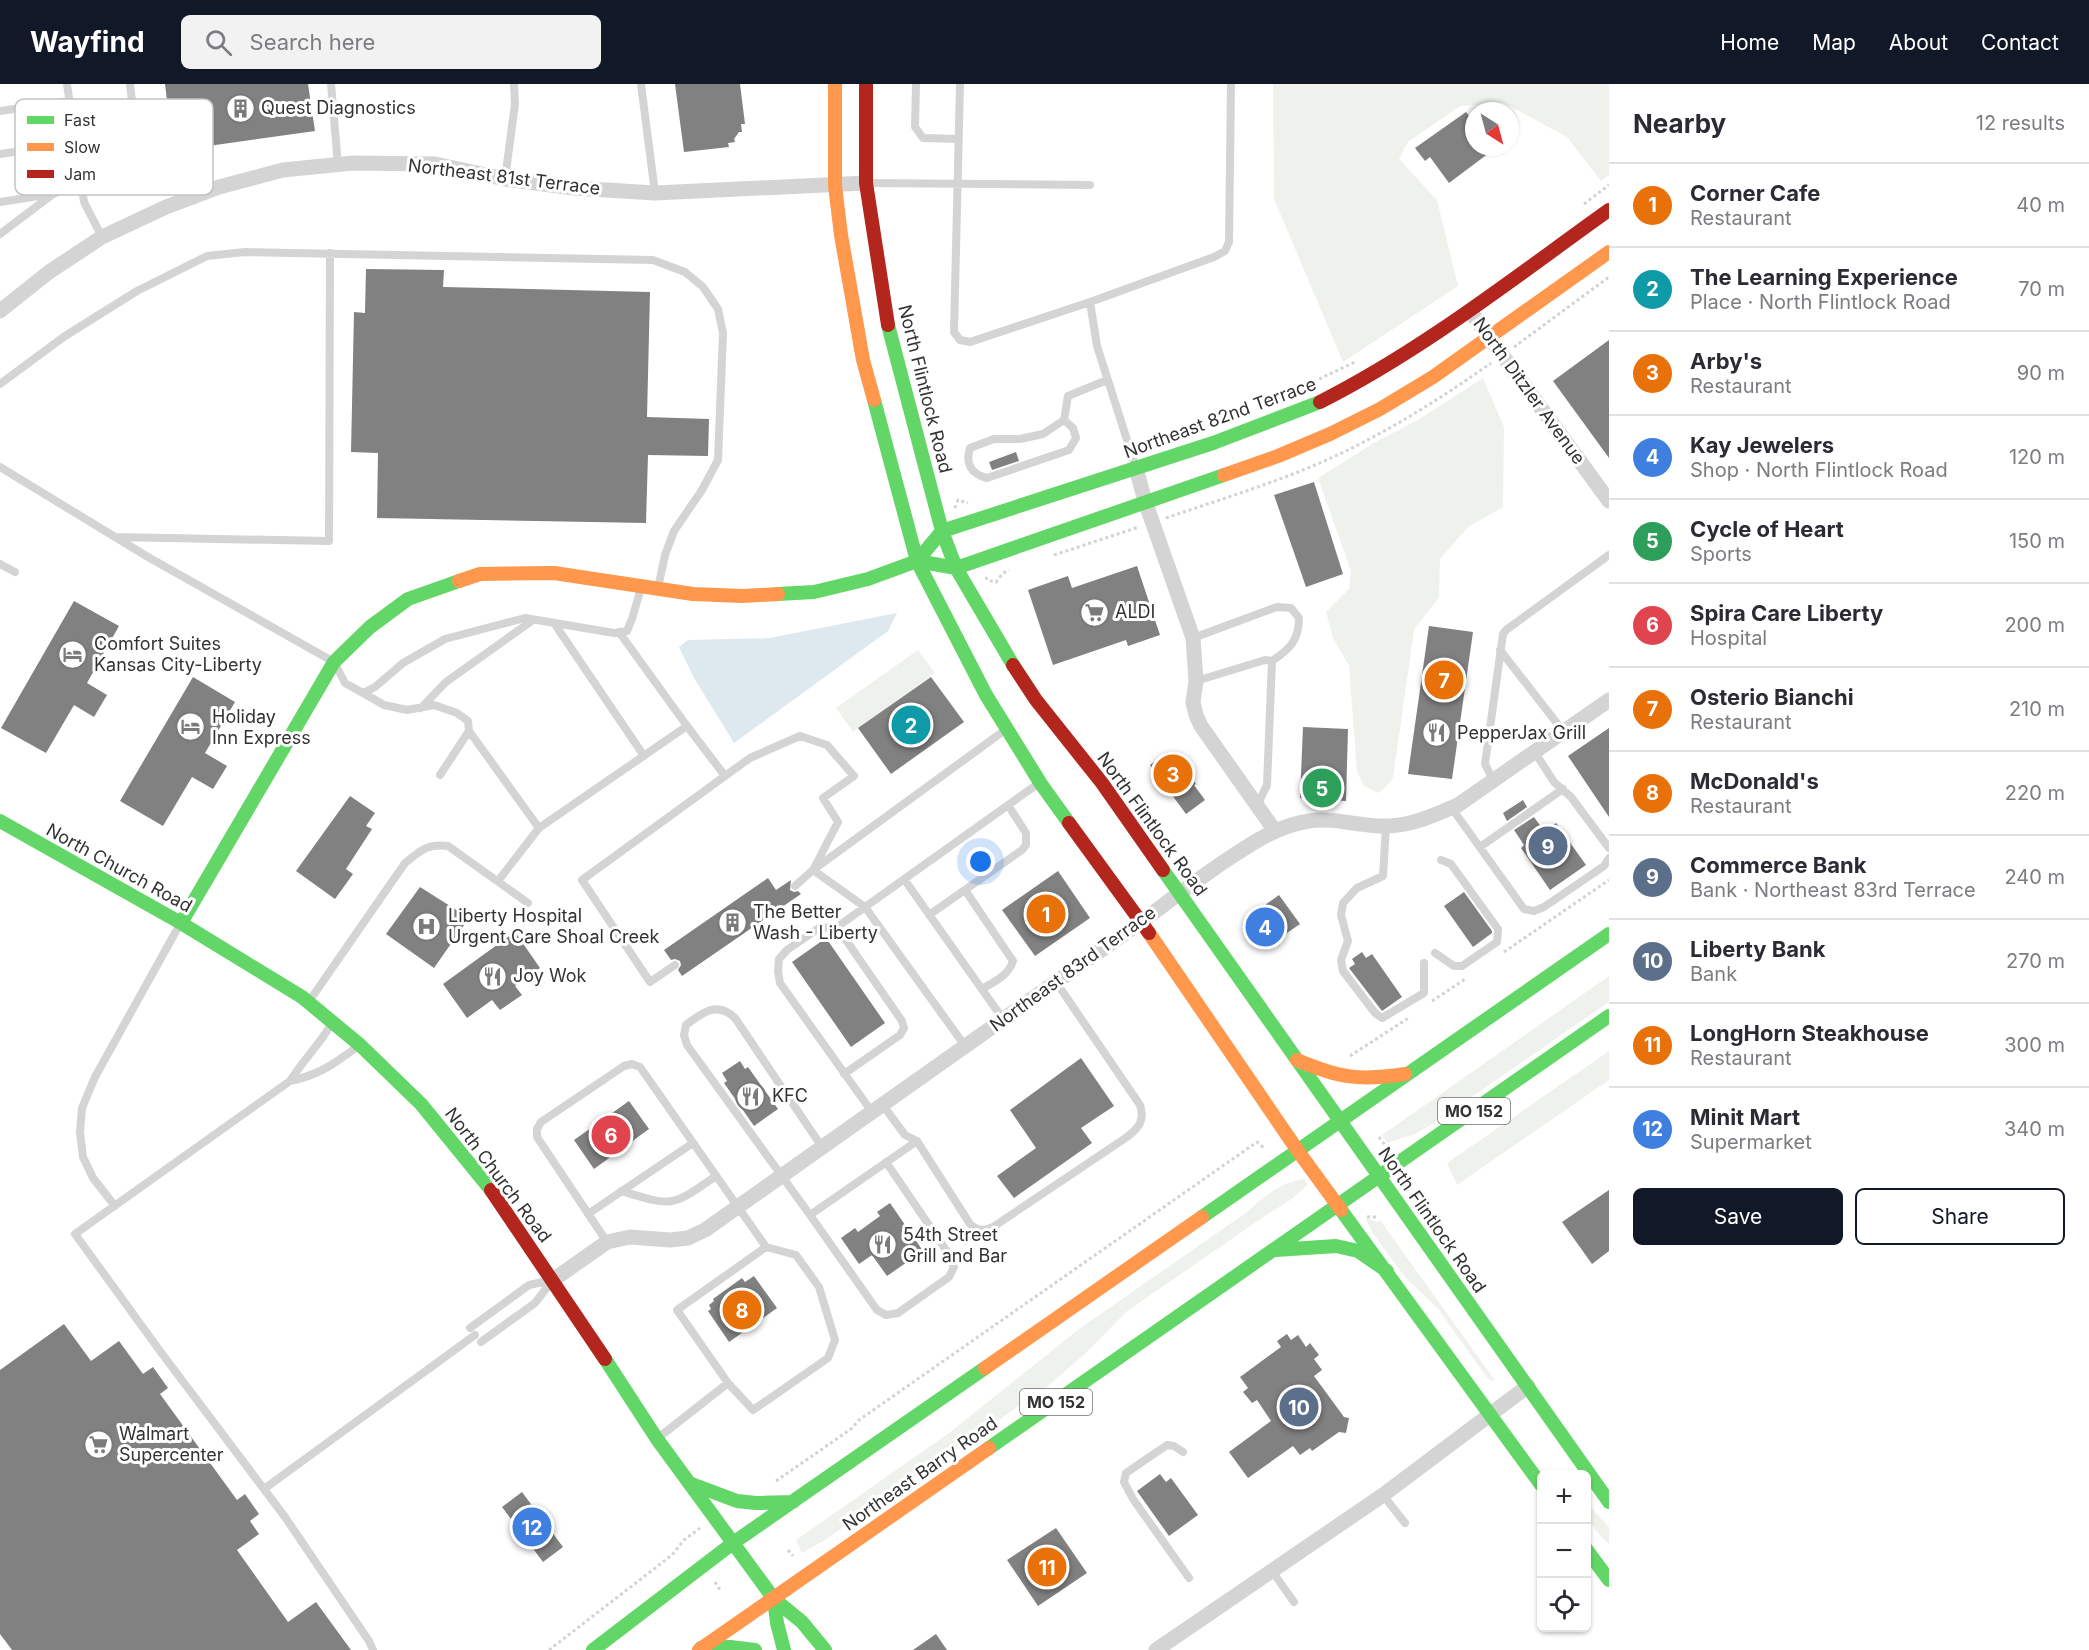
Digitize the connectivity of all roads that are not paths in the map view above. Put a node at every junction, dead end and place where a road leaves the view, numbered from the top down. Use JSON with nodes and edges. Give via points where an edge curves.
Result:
{"nodes":[{"id":1,"x":66,"y":84,"type":"edge"},
{"id":2,"x":130,"y":84,"type":"edge"},
{"id":3,"x":331,"y":84,"type":"edge"},
{"id":4,"x":514,"y":84,"type":"edge"},
{"id":5,"x":641,"y":84,"type":"edge"},
{"id":6,"x":835,"y":84,"type":"edge"},
{"id":7,"x":866,"y":84,"type":"edge"},
{"id":8,"x":916,"y":84,"type":"edge"},
{"id":9,"x":960,"y":84,"type":"edge"},
{"id":10,"x":1231,"y":84,"type":"edge"},
{"id":11,"x":69,"y":99,"type":"edge"},
{"id":12,"x":132,"y":99,"type":"edge"},
{"id":13,"x":15,"y":109,"type":"edge"},
{"id":14,"x":0,"y":111,"type":"edge"},
{"id":15,"x":958,"y":139,"type":"junction"},
{"id":16,"x":15,"y":152,"type":"edge"},
{"id":17,"x":0,"y":154,"type":"edge"},
{"id":18,"x":338,"y":165,"type":"junction"},
{"id":19,"x":505,"y":178,"type":"junction"},
{"id":20,"x":866,"y":183,"type":"junction"},
{"id":21,"x":957,"y":184,"type":"junction"},
{"id":22,"x":1090,"y":185,"type":"dead end"},
{"id":23,"x":835,"y":186,"type":"junction"},
{"id":24,"x":213,"y":189,"type":"edge"},
{"id":25,"x":655,"y":193,"type":"junction"},
{"id":26,"x":46,"y":195,"type":"edge"},
{"id":27,"x":52,"y":195,"type":"edge"},
{"id":28,"x":83,"y":195,"type":"edge"},
{"id":29,"x":198,"y":195,"type":"edge"},
{"id":30,"x":0,"y":202,"type":"edge"},
{"id":31,"x":1609,"y":210,"type":"edge"},
{"id":32,"x":0,"y":234,"type":"edge"},
{"id":33,"x":102,"y":237,"type":"junction"},
{"id":34,"x":1609,"y":252,"type":"edge"},
{"id":35,"x":330,"y":253,"type":"junction"},
{"id":36,"x":1090,"y":302,"type":"junction"},
{"id":37,"x":0,"y":311,"type":"edge"},
{"id":38,"x":1470,"y":311,"type":"junction"},
{"id":39,"x":1490,"y":338,"type":"junction"},
{"id":40,"x":1107,"y":380,"type":"junction"},
{"id":41,"x":0,"y":384,"type":"edge"},
{"id":42,"x":1064,"y":420,"type":"junction"},
{"id":43,"x":0,"y":467,"type":"edge"},
{"id":44,"x":1136,"y":468,"type":"junction"},
{"id":45,"x":1609,"y":500,"type":"edge"},
{"id":46,"x":1145,"y":501,"type":"junction"},
{"id":47,"x":942,"y":531,"type":"junction"},
{"id":48,"x":115,"y":537,"type":"junction"},
{"id":49,"x":1609,"y":555,"type":"edge"},
{"id":50,"x":917,"y":561,"type":"junction"},
{"id":51,"x":0,"y":564,"type":"edge"},
{"id":52,"x":956,"y":568,"type":"junction"},
{"id":53,"x":15,"y":572,"type":"dead end"},
{"id":54,"x":641,"y":586,"type":"junction"},
{"id":55,"x":658,"y":589,"type":"junction"},
{"id":56,"x":533,"y":620,"type":"junction"},
{"id":57,"x":554,"y":623,"type":"junction"},
{"id":58,"x":619,"y":632,"type":"junction"},
{"id":59,"x":1193,"y":638,"type":"junction"},
{"id":60,"x":1500,"y":650,"type":"junction"},
{"id":61,"x":1272,"y":661,"type":"junction"},
{"id":62,"x":334,"y":662,"type":"junction"},
{"id":63,"x":1196,"y":681,"type":"junction"},
{"id":64,"x":363,"y":693,"type":"junction"},
{"id":65,"x":1609,"y":700,"type":"edge"},
{"id":66,"x":421,"y":708,"type":"junction"},
{"id":67,"x":687,"y":726,"type":"junction"},
{"id":68,"x":1007,"y":729,"type":"junction"},
{"id":69,"x":469,"y":730,"type":"junction"},
{"id":70,"x":1563,"y":731,"type":"junction"},
{"id":71,"x":1534,"y":751,"type":"junction"},
{"id":72,"x":644,"y":756,"type":"junction"},
{"id":73,"x":440,"y":776,"type":"dead end"},
{"id":74,"x":725,"y":776,"type":"junction"},
{"id":75,"x":1493,"y":780,"type":"junction"},
{"id":76,"x":1040,"y":782,"type":"junction"},
{"id":77,"x":1563,"y":789,"type":"junction"},
{"id":78,"x":1008,"y":805,"type":"junction"},
{"id":79,"x":1257,"y":806,"type":"junction"},
{"id":80,"x":1451,"y":807,"type":"junction"},
{"id":81,"x":0,"y":821,"type":"edge"},
{"id":82,"x":1386,"y":826,"type":"junction"},
{"id":83,"x":539,"y":828,"type":"junction"},
{"id":84,"x":1275,"y":831,"type":"junction"},
{"id":85,"x":1480,"y":847,"type":"junction"},
{"id":86,"x":1609,"y":848,"type":"edge"},
{"id":87,"x":1609,"y":858,"type":"edge"},
{"id":88,"x":1441,"y":860,"type":"dead end"},
{"id":89,"x":813,"y":870,"type":"junction"},
{"id":90,"x":904,"y":879,"type":"junction"},
{"id":91,"x":498,"y":881,"type":"junction"},
{"id":92,"x":795,"y":886,"type":"dead end"},
{"id":93,"x":965,"y":890,"type":"junction"},
{"id":94,"x":1179,"y":893,"type":"junction"},
{"id":95,"x":528,"y":903,"type":"dead end"},
{"id":96,"x":865,"y":907,"type":"junction"},
{"id":97,"x":929,"y":915,"type":"junction"},
{"id":98,"x":1141,"y":922,"type":"junction"},
{"id":99,"x":180,"y":923,"type":"junction"},
{"id":100,"x":837,"y":927,"type":"junction"},
{"id":101,"x":1609,"y":934,"type":"edge"},
{"id":102,"x":1435,"y":953,"type":"dead end"},
{"id":103,"x":1424,"y":963,"type":"dead end"},
{"id":104,"x":675,"y":966,"type":"dead end"},
{"id":105,"x":1056,"y":981,"type":"junction"},
{"id":106,"x":982,"y":989,"type":"junction"},
{"id":107,"x":309,"y":1002,"type":"junction"},
{"id":108,"x":1609,"y":1016,"type":"edge"},
{"id":109,"x":1003,"y":1019,"type":"junction"},
{"id":110,"x":333,"y":1022,"type":"junction"},
{"id":111,"x":360,"y":1045,"type":"junction"},
{"id":112,"x":965,"y":1046,"type":"junction"},
{"id":113,"x":1297,"y":1060,"type":"junction"},
{"id":114,"x":1412,"y":1072,"type":"junction"},
{"id":115,"x":844,"y":1074,"type":"junction"},
{"id":116,"x":290,"y":1081,"type":"junction"},
{"id":117,"x":877,"y":1108,"type":"junction"},
{"id":118,"x":1341,"y":1122,"type":"junction"},
{"id":119,"x":917,"y":1141,"type":"junction"},
{"id":120,"x":693,"y":1143,"type":"junction"},
{"id":121,"x":822,"y":1147,"type":"junction"},
{"id":122,"x":1298,"y":1151,"type":"junction"},
{"id":123,"x":886,"y":1162,"type":"junction"},
{"id":124,"x":782,"y":1175,"type":"junction"},
{"id":125,"x":716,"y":1176,"type":"junction"},
{"id":126,"x":1379,"y":1177,"type":"junction"},
{"id":127,"x":621,"y":1191,"type":"junction"},
{"id":128,"x":1339,"y":1205,"type":"junction"},
{"id":129,"x":115,"y":1206,"type":"junction"},
{"id":130,"x":738,"y":1207,"type":"junction"},
{"id":131,"x":588,"y":1214,"type":"junction"},
{"id":132,"x":810,"y":1215,"type":"junction"},
{"id":133,"x":607,"y":1242,"type":"junction"},
{"id":134,"x":766,"y":1247,"type":"junction"},
{"id":135,"x":1275,"y":1250,"type":"junction"},
{"id":136,"x":1387,"y":1271,"type":"junction"},
{"id":137,"x":553,"y":1280,"type":"junction"},
{"id":138,"x":481,"y":1342,"type":"dead end"},
{"id":139,"x":728,"y":1383,"type":"junction"},
{"id":140,"x":1528,"y":1386,"type":"junction"},
{"id":141,"x":1490,"y":1415,"type":"junction"},
{"id":142,"x":657,"y":1439,"type":"junction"},
{"id":143,"x":1183,"y":1452,"type":"dead end"},
{"id":144,"x":1537,"y":1479,"type":"edge"},
{"id":145,"x":689,"y":1483,"type":"junction"},
{"id":146,"x":264,"y":1489,"type":"junction"},
{"id":147,"x":1383,"y":1496,"type":"junction"},
{"id":148,"x":794,"y":1502,"type":"junction"},
{"id":149,"x":1609,"y":1502,"type":"edge"},
{"id":150,"x":1405,"y":1523,"type":"dead end"},
{"id":151,"x":733,"y":1543,"type":"junction"},
{"id":152,"x":1591,"y":1554,"type":"edge"},
{"id":153,"x":1272,"y":1571,"type":"junction"},
{"id":154,"x":1607,"y":1574,"type":"edge"},
{"id":155,"x":1189,"y":1578,"type":"dead end"},
{"id":156,"x":774,"y":1599,"type":"junction"},
{"id":157,"x":1294,"y":1602,"type":"dead end"},
{"id":158,"x":700,"y":1649,"type":"edge"},
{"id":159,"x":373,"y":1650,"type":"edge"},
{"id":160,"x":593,"y":1650,"type":"edge"},
{"id":161,"x":755,"y":1650,"type":"edge"},
{"id":162,"x":784,"y":1650,"type":"edge"},
{"id":163,"x":825,"y":1650,"type":"edge"},
{"id":164,"x":1156,"y":1650,"type":"edge"}],
"edges":[{"from":1,"to":11,"type":"lane"},
{"from":2,"to":12,"type":"lane"},
{"from":3,"to":18,"type":"lane"},
{"from":4,"to":19,"type":"lane"},
{"from":5,"to":25,"type":"lane"},
{"from":6,"to":23,"type":"main road"},
{"from":7,"to":20,"type":"main road","name":"North Flintlock Road"},
{"from":8,"to":15,"type":"lane","via":[[918,133],[923,138]]},
{"from":9,"to":15,"type":"lane"},
{"from":10,"to":36,"type":"lane","via":[[1229,242],[1225,251]]},
{"from":13,"to":14,"type":"lane"},
{"from":15,"to":21,"type":"lane"},
{"from":16,"to":17,"type":"lane"},
{"from":18,"to":19,"type":"street","name":"Northeast 81st Terrace","via":[[435,164]]},
{"from":18,"to":24,"type":"street","name":"Northeast 81st Terrace","via":[[283,170]]},
{"from":19,"to":25,"type":"street","name":"Northeast 81st Terrace","via":[[574,188]]},
{"from":20,"to":21,"type":"lane"},
{"from":20,"to":23,"type":"street","name":"Northeast 81st Terrace"},
{"from":20,"to":47,"type":"main road","name":"North Flintlock Road","via":[[889,330]]},
{"from":21,"to":22,"type":"lane"},
{"from":21,"to":36,"type":"lane","via":[[954,332],[960,340],[970,342]]},
{"from":23,"to":25,"type":"street","name":"Northeast 81st Terrace"},
{"from":23,"to":50,"type":"main road","via":[[863,360]]},
{"from":26,"to":30,"type":"lane"},
{"from":27,"to":32,"type":"lane"},
{"from":28,"to":33,"type":"lane"},
{"from":29,"to":33,"type":"street","name":"Northeast 81st Terrace"},
{"from":31,"to":38,"type":"main road","name":"Northeast 82nd Terrace"},
{"from":33,"to":37,"type":"street","name":"Northeast 81st Terrace"},
{"from":34,"to":39,"type":"main road"},
{"from":35,"to":41,"type":"lane","via":[[245,252],[207,256],[137,291],[65,336]]},
{"from":35,"to":48,"type":"lane","via":[[329,541]]},
{"from":35,"to":55,"type":"lane","via":[[652,260],[685,272],[703,287],[718,309],[723,333],[718,460],[674,531],[664,555]]},
{"from":36,"to":40,"type":"lane"},
{"from":38,"to":39,"type":"street","name":"North Ditzler Avenue"},
{"from":38,"to":44,"type":"main road","name":"Northeast 82nd Terrace","via":[[1414,350],[1316,404]]},
{"from":39,"to":45,"type":"street","name":"North Ditzler Avenue"},
{"from":39,"to":46,"type":"main road","via":[[1380,409],[1330,434]]},
{"from":40,"to":42,"type":"lane","via":[[1068,396]]},
{"from":40,"to":44,"type":"lane"},
{"from":42,"to":42,"type":"lane","via":[[1043,434],[994,439],[970,448],[970,469],[987,478],[1069,450],[1076,438],[1073,428]]},
{"from":43,"to":48,"type":"lane"},
{"from":44,"to":46,"type":"street"},
{"from":44,"to":47,"type":"main road","name":"Northeast 82nd Terrace"},
{"from":46,"to":52,"type":"main road"},
{"from":46,"to":59,"type":"street"},
{"from":47,"to":50,"type":"main road"},
{"from":47,"to":52,"type":"main road","name":"North Flintlock Road"},
{"from":48,"to":62,"type":"lane"},
{"from":49,"to":60,"type":"lane","via":[[1506,630]]},
{"from":50,"to":52,"type":"main road"},
{"from":50,"to":55,"type":"main road","via":[[868,579],[814,592],[742,596]]},
{"from":50,"to":68,"type":"main road"},
{"from":51,"to":53,"type":"lane"},
{"from":52,"to":94,"type":"main road","name":"North Flintlock Road","via":[[1036,700],[1102,783]]},
{"from":54,"to":55,"type":"main road"},
{"from":54,"to":58,"type":"lane","via":[[627,631]]},
{"from":54,"to":62,"type":"main road","via":[[554,573],[480,574],[408,599],[370,627]]},
{"from":56,"to":57,"type":"lane"},
{"from":56,"to":64,"type":"lane","via":[[525,618],[445,639],[403,663]]},
{"from":56,"to":66,"type":"lane","via":[[446,682]]},
{"from":57,"to":58,"type":"lane"},
{"from":57,"to":72,"type":"lane"},
{"from":58,"to":67,"type":"lane"},
{"from":59,"to":61,"type":"lane","via":[[1277,608],[1291,608],[1299,618],[1296,641]]},
{"from":59,"to":63,"type":"street"},
{"from":60,"to":70,"type":"lane"},
{"from":60,"to":75,"type":"lane","via":[[1485,764]]},
{"from":61,"to":63,"type":"lane"},
{"from":61,"to":79,"type":"lane","via":[[1267,784]]},
{"from":62,"to":64,"type":"lane","via":[[345,683]]},
{"from":62,"to":99,"type":"main road"},
{"from":63,"to":79,"type":"street","via":[[1193,702],[1201,726]]},
{"from":64,"to":66,"type":"lane","via":[[384,705],[407,710]]},
{"from":65,"to":70,"type":"street","name":"Northeast 83rd Terrace"},
{"from":66,"to":69,"type":"lane","via":[[434,705],[457,713],[468,721]]},
{"from":67,"to":72,"type":"lane"},
{"from":67,"to":74,"type":"lane"},
{"from":68,"to":76,"type":"main road"},
{"from":68,"to":89,"type":"lane"},
{"from":69,"to":73,"type":"lane"},
{"from":69,"to":83,"type":"lane"},
{"from":70,"to":71,"type":"street","name":"Northeast 83rd Terrace"},
{"from":71,"to":75,"type":"street","name":"Northeast 83rd Terrace"},
{"from":71,"to":77,"type":"lane"},
{"from":72,"to":83,"type":"lane"},
{"from":74,"to":89,"type":"lane","via":[[800,735],[827,745],[854,776],[823,798],[838,822]]},
{"from":74,"to":104,"type":"lane","via":[[582,880],[650,982]]},
{"from":75,"to":80,"type":"street","name":"Northeast 83rd Terrace"},
{"from":76,"to":78,"type":"lane"},
{"from":76,"to":98,"type":"main road"},
{"from":77,"to":85,"type":"lane"},
{"from":77,"to":86,"type":"lane"},
{"from":78,"to":90,"type":"lane"},
{"from":78,"to":93,"type":"lane","via":[[1026,833],[1026,845]]},
{"from":79,"to":84,"type":"street"},
{"from":80,"to":82,"type":"street","name":"Northeast 83rd Terrace","via":[[1418,821]]},
{"from":80,"to":85,"type":"lane"},
{"from":81,"to":99,"type":"main road","name":"North Church Road"},
{"from":82,"to":84,"type":"street","name":"Northeast 83rd Terrace","via":[[1311,821]]},
{"from":82,"to":103,"type":"lane","via":[[1383,876],[1358,888],[1343,903],[1341,915],[1348,941],[1341,960],[1343,972],[1382,1018],[1424,993]]},
{"from":83,"to":91,"type":"lane"},
{"from":84,"to":94,"type":"street","name":"Northeast 83rd Terrace"},
{"from":85,"to":87,"type":"lane","via":[[1524,909],[1534,911],[1604,866]]},
{"from":88,"to":102,"type":"lane","via":[[1451,864],[1498,929],[1498,936],[1497,942],[1462,966],[1454,966]]},
{"from":89,"to":92,"type":"lane"},
{"from":89,"to":96,"type":"lane"},
{"from":90,"to":96,"type":"lane"},
{"from":90,"to":97,"type":"lane"},
{"from":91,"to":95,"type":"lane"},
{"from":91,"to":107,"type":"lane","via":[[448,846],[435,844],[421,850],[405,863]]},
{"from":93,"to":97,"type":"lane"},
{"from":93,"to":106,"type":"lane","via":[[1013,961],[1005,974]]},
{"from":94,"to":98,"type":"street","name":"Northeast 83rd Terrace"},
{"from":94,"to":113,"type":"main road","name":"North Flintlock Road"},
{"from":96,"to":100,"type":"lane"},
{"from":96,"to":112,"type":"lane"},
{"from":97,"to":106,"type":"lane"},
{"from":98,"to":105,"type":"street","name":"Northeast 83rd Terrace"},
{"from":98,"to":122,"type":"main road"},
{"from":99,"to":107,"type":"main road","name":"North Church Road"},
{"from":99,"to":129,"type":"lane","via":[[95,1077],[82,1108],[83,1157],[93,1178]]},
{"from":100,"to":115,"type":"lane","via":[[904,1028],[900,1035]]},
{"from":100,"to":115,"type":"lane","via":[[819,928],[787,950],[778,971],[780,983]]},
{"from":101,"to":114,"type":"main road"},
{"from":105,"to":109,"type":"street","name":"Northeast 83rd Terrace"},
{"from":105,"to":119,"type":"lane","via":[[1140,1105],[1143,1114],[1136,1130],[984,1230],[976,1230],[970,1224]]},
{"from":106,"to":109,"type":"lane"},
{"from":107,"to":110,"type":"main road","name":"North Church Road"},
{"from":108,"to":126,"type":"main road","number":"MO 152"},
{"from":109,"to":112,"type":"street","name":"Northeast 83rd Terrace"},
{"from":110,"to":111,"type":"main road","name":"North Church Road"},
{"from":110,"to":116,"type":"lane"},
{"from":111,"to":116,"type":"lane","via":[[336,1063]]},
{"from":111,"to":137,"type":"main road","name":"North Church Road","via":[[443,1128]]},
{"from":112,"to":117,"type":"street","name":"Northeast 83rd Terrace"},
{"from":113,"to":114,"type":"main road","via":[[1349,1078]]},
{"from":113,"to":118,"type":"main road","name":"North Flintlock Road"},
{"from":114,"to":118,"type":"main road"},
{"from":115,"to":117,"type":"lane"},
{"from":116,"to":129,"type":"lane"},
{"from":117,"to":119,"type":"lane","via":[[905,1135]]},
{"from":117,"to":121,"type":"street","name":"Northeast 83rd Terrace"},
{"from":118,"to":122,"type":"main road"},
{"from":118,"to":126,"type":"main road","name":"North Flintlock Road"},
{"from":119,"to":123,"type":"lane"},
{"from":120,"to":125,"type":"lane"},
{"from":120,"to":127,"type":"lane"},
{"from":120,"to":131,"type":"lane","via":[[640,1067],[632,1064],[541,1122],[537,1137]]},
{"from":121,"to":124,"type":"street","name":"Northeast 83rd Terrace"},
{"from":121,"to":124,"type":"lane","via":[[735,1018],[726,1010],[712,1009],[698,1016],[686,1025],[687,1045]]},
{"from":122,"to":128,"type":"main road"},
{"from":122,"to":148,"type":"main road"},
{"from":123,"to":132,"type":"lane"},
{"from":123,"to":132,"type":"lane","via":[[954,1267],[949,1277],[898,1313],[886,1315],[877,1310]]},
{"from":124,"to":130,"type":"street","name":"Northeast 83rd Terrace"},
{"from":124,"to":132,"type":"lane"},
{"from":125,"to":127,"type":"lane","via":[[670,1203]]},
{"from":125,"to":130,"type":"lane"},
{"from":126,"to":128,"type":"main road","number":"MO 152"},
{"from":126,"to":140,"type":"main road","name":"North Flintlock Road"},
{"from":127,"to":131,"type":"lane"},
{"from":128,"to":135,"type":"main road","name":"Northeast Barry Road","number":"MO 152"},
{"from":128,"to":136,"type":"main road"},
{"from":129,"to":146,"type":"lane","via":[[75,1234]]},
{"from":130,"to":133,"type":"street","name":"Northeast 83rd Terrace","via":[[688,1238],[630,1237]]},
{"from":130,"to":134,"type":"lane"},
{"from":131,"to":133,"type":"lane"},
{"from":133,"to":137,"type":"street","name":"Northeast 83rd Terrace"},
{"from":134,"to":139,"type":"lane","via":[[677,1310]]},
{"from":134,"to":139,"type":"lane","via":[[796,1255],[819,1287],[835,1340],[828,1358],[753,1410]]},
{"from":135,"to":136,"type":"main road","via":[[1336,1246],[1358,1251]]},
{"from":135,"to":156,"type":"main road","name":"Northeast Barry Road","number":"MO 152"},
{"from":136,"to":141,"type":"main road"},
{"from":137,"to":138,"type":"lane","via":[[535,1303]]},
{"from":137,"to":142,"type":"main road","name":"North Church Road"},
{"from":137,"to":146,"type":"lane","via":[[529,1285],[473,1332]]},
{"from":139,"to":142,"type":"lane"},
{"from":140,"to":141,"type":"street"},
{"from":140,"to":149,"type":"main road","name":"North Flintlock Road"},
{"from":141,"to":144,"type":"main road"},
{"from":141,"to":147,"type":"street"},
{"from":142,"to":145,"type":"main road","name":"North Church Road"},
{"from":143,"to":155,"type":"lane","via":[[1167,1445],[1126,1473],[1124,1482]]},
{"from":145,"to":148,"type":"main road","via":[[737,1501]]},
{"from":145,"to":151,"type":"main road","name":"North Church Road"},
{"from":146,"to":159,"type":"lane"},
{"from":147,"to":150,"type":"lane"},
{"from":147,"to":153,"type":"street"},
{"from":148,"to":151,"type":"main road"},
{"from":151,"to":156,"type":"main road","name":"North Church Road"},
{"from":151,"to":160,"type":"main road"},
{"from":152,"to":154,"type":"main road"},
{"from":153,"to":157,"type":"lane"},
{"from":153,"to":164,"type":"street"},
{"from":156,"to":158,"type":"main road","name":"Northeast Barry Road","number":"MO 152"},
{"from":156,"to":162,"type":"main road","name":"North Church Road"},
{"from":156,"to":163,"type":"main road","name":"North Church Road","via":[[814,1633]]},
{"from":158,"to":161,"type":"main road"}]}
